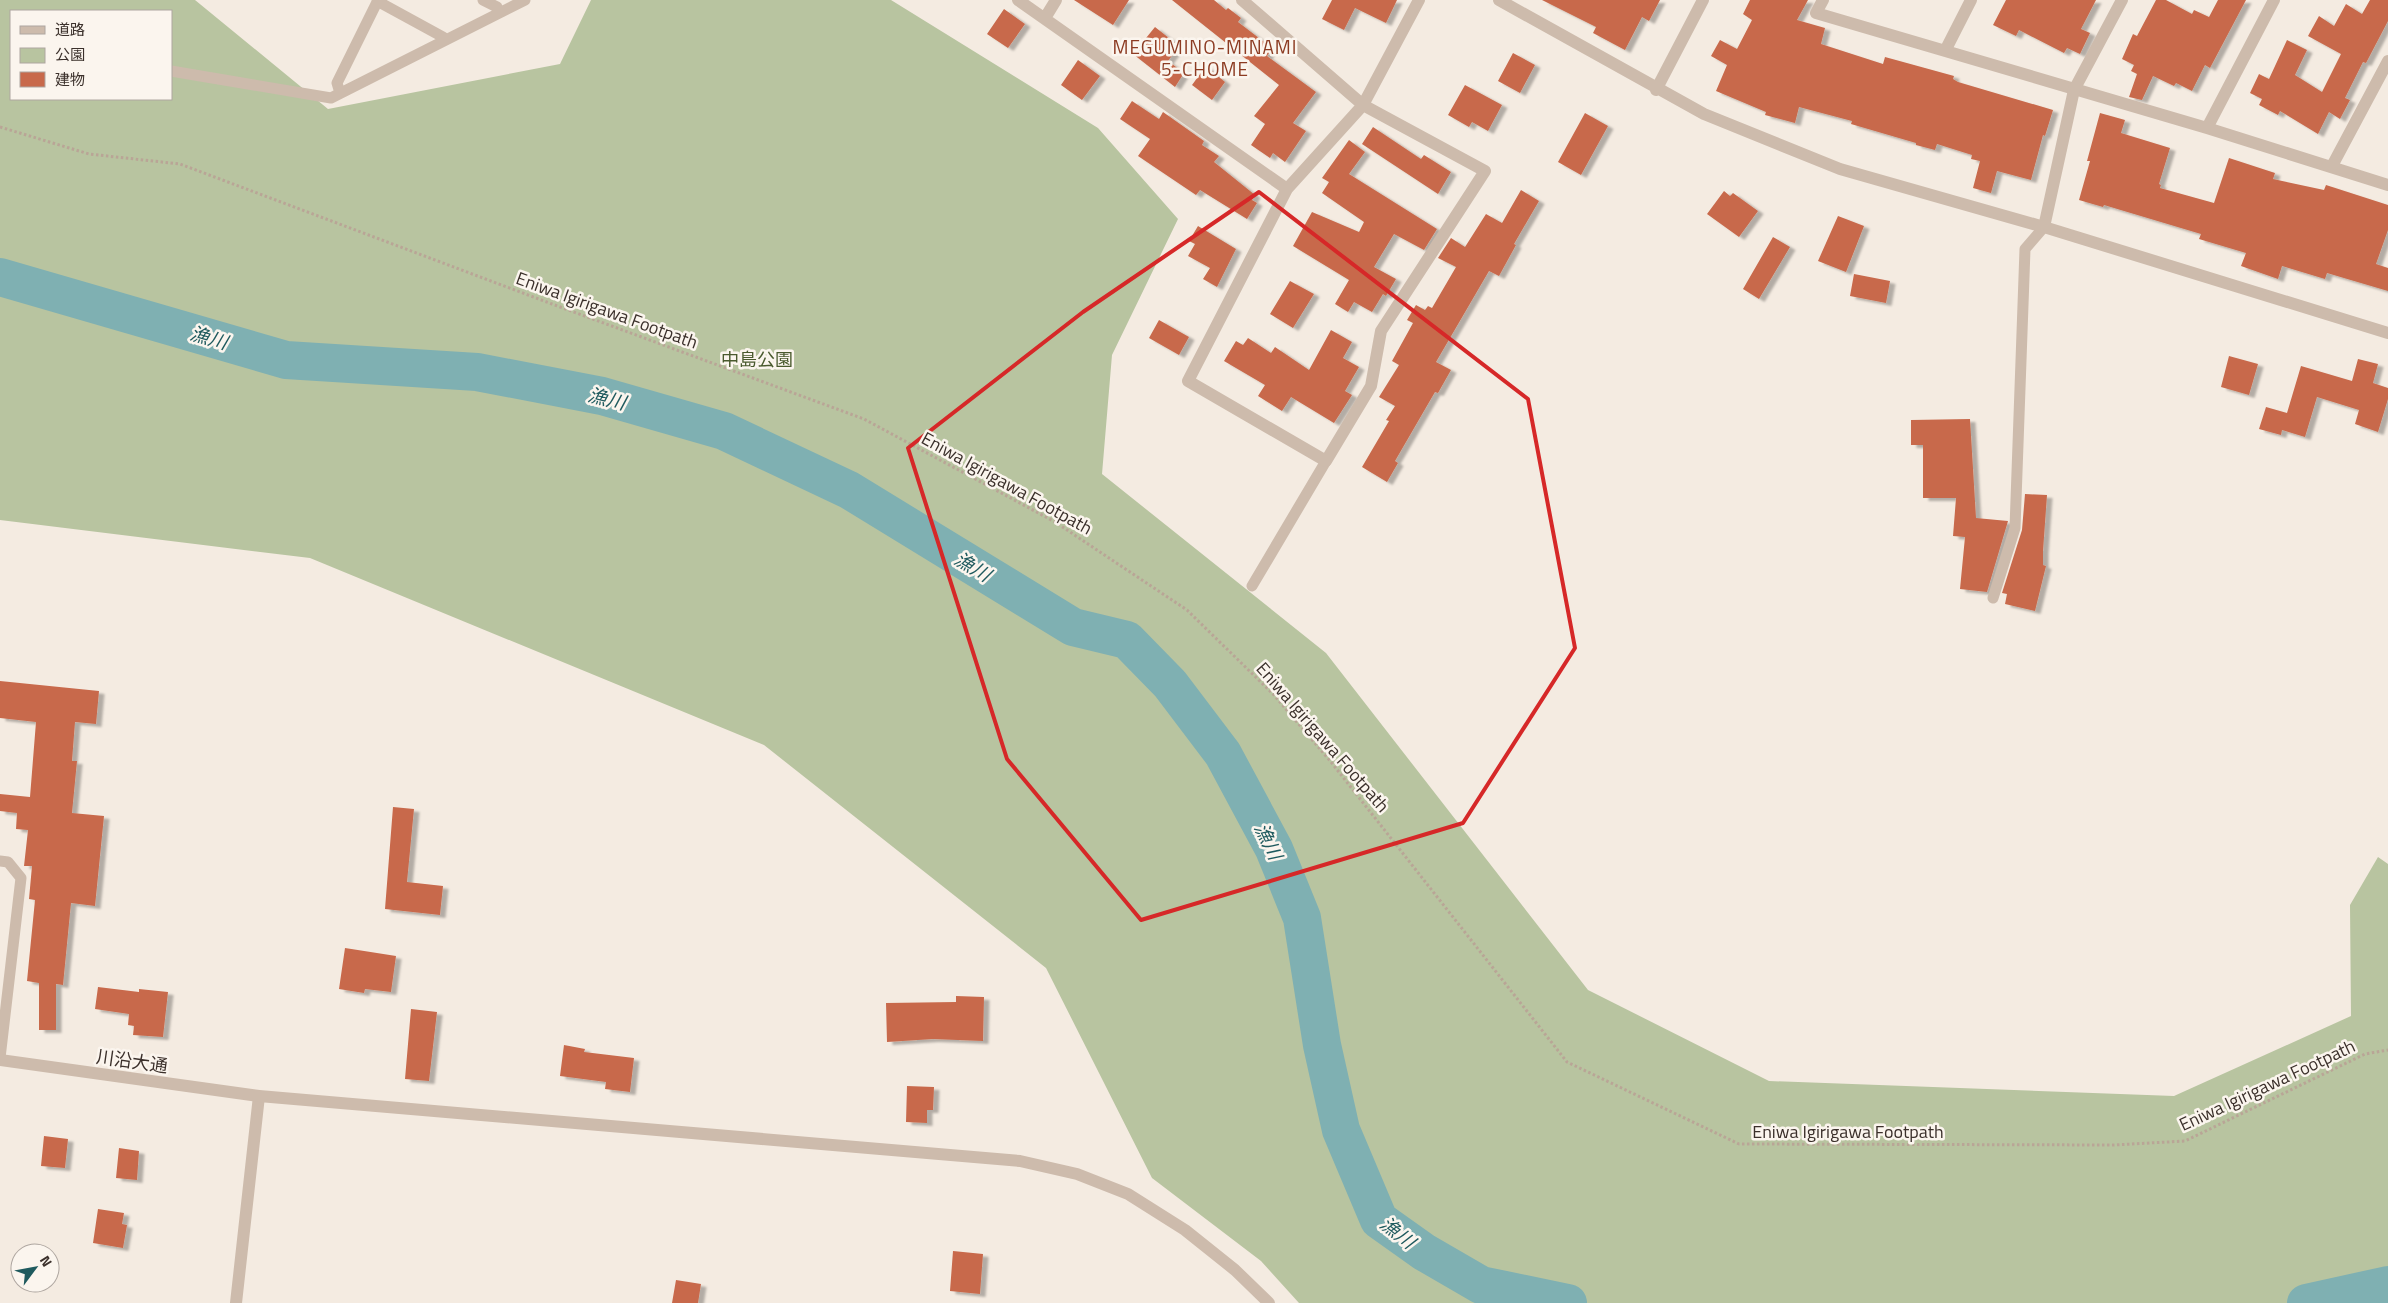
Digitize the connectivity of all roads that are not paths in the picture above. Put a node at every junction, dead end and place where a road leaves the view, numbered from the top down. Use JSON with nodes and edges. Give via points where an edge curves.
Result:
{"nodes":[{"id":1,"x":483,"y":0,"type":"edge"},
{"id":2,"x":525,"y":0,"type":"edge"},
{"id":3,"x":1018,"y":0,"type":"edge"},
{"id":4,"x":1056,"y":0,"type":"edge"},
{"id":5,"x":1242,"y":0,"type":"edge"},
{"id":6,"x":1420,"y":0,"type":"edge"},
{"id":7,"x":1499,"y":0,"type":"edge"},
{"id":8,"x":1703,"y":0,"type":"edge"},
{"id":9,"x":1823,"y":0,"type":"edge"},
{"id":10,"x":1971,"y":0,"type":"edge"},
{"id":11,"x":2122,"y":0,"type":"edge"},
{"id":12,"x":2274,"y":0,"type":"edge"},
{"id":13,"x":377,"y":1,"type":"edge"},
{"id":14,"x":499,"y":13,"type":"junction"},
{"id":15,"x":1045,"y":18,"type":"junction"},
{"id":16,"x":445,"y":40,"type":"junction"},
{"id":17,"x":1944,"y":51,"type":"junction"},
{"id":18,"x":2388,"y":61,"type":"edge"},
{"id":19,"x":172,"y":72,"type":"edge"},
{"id":20,"x":1656,"y":90,"type":"junction"},
{"id":21,"x":2074,"y":90,"type":"junction"},
{"id":22,"x":340,"y":94,"type":"junction"},
{"id":23,"x":1363,"y":106,"type":"junction"},
{"id":24,"x":2207,"y":128,"type":"junction"},
{"id":25,"x":2332,"y":166,"type":"junction"},
{"id":26,"x":2388,"y":185,"type":"edge"},
{"id":27,"x":1287,"y":189,"type":"junction"},
{"id":28,"x":2044,"y":227,"type":"junction"},
{"id":29,"x":2388,"y":333,"type":"edge"},
{"id":30,"x":1326,"y":460,"type":"junction"},
{"id":31,"x":1252,"y":586,"type":"dead end"},
{"id":32,"x":1994,"y":598,"type":"dead end"},
{"id":33,"x":0,"y":861,"type":"edge"},
{"id":34,"x":0,"y":1059,"type":"edge"},
{"id":35,"x":258,"y":1096,"type":"junction"},
{"id":36,"x":236,"y":1303,"type":"edge"},
{"id":37,"x":1269,"y":1303,"type":"edge"}],
"edges":[{"from":1,"to":14,"type":"lane","via":[[497,7]]},
{"from":2,"to":14,"type":"lane"},
{"from":3,"to":15,"type":"street"},
{"from":4,"to":15,"type":"street"},
{"from":5,"to":23,"type":"street"},
{"from":6,"to":23,"type":"street"},
{"from":7,"to":20,"type":"street"},
{"from":8,"to":20,"type":"street"},
{"from":9,"to":17,"type":"street","via":[[1816,13]]},
{"from":10,"to":17,"type":"street"},
{"from":11,"to":21,"type":"street"},
{"from":12,"to":24,"type":"street"},
{"from":13,"to":16,"type":"lane"},
{"from":13,"to":22,"type":"lane","via":[[337,83]]},
{"from":14,"to":16,"type":"lane"},
{"from":15,"to":27,"type":"street"},
{"from":16,"to":22,"type":"lane"},
{"from":17,"to":21,"type":"street"},
{"from":18,"to":25,"type":"street"},
{"from":19,"to":22,"type":"lane","via":[[331,98]]},
{"from":20,"to":28,"type":"street","via":[[1704,114],[1840,169]]},
{"from":21,"to":24,"type":"street"},
{"from":21,"to":28,"type":"street"},
{"from":23,"to":27,"type":"street"},
{"from":23,"to":30,"type":"street","via":[[1485,171],[1381,331],[1370,386]]},
{"from":24,"to":25,"type":"street"},
{"from":25,"to":26,"type":"street"},
{"from":27,"to":30,"type":"street","via":[[1188,381]]},
{"from":28,"to":29,"type":"street"},
{"from":28,"to":32,"type":"lane","via":[[2025,249],[2015,528]]},
{"from":30,"to":31,"type":"lane"},
{"from":33,"to":34,"type":"lane","via":[[8,862],[20,878]]},
{"from":34,"to":35,"type":"street","name":"川沿大通"},
{"from":35,"to":36,"type":"street"},
{"from":35,"to":37,"type":"street","name":"川沿大通","via":[[1020,1161],[1052,1167],[1128,1194],[1185,1230],[1235,1270]]}]}
